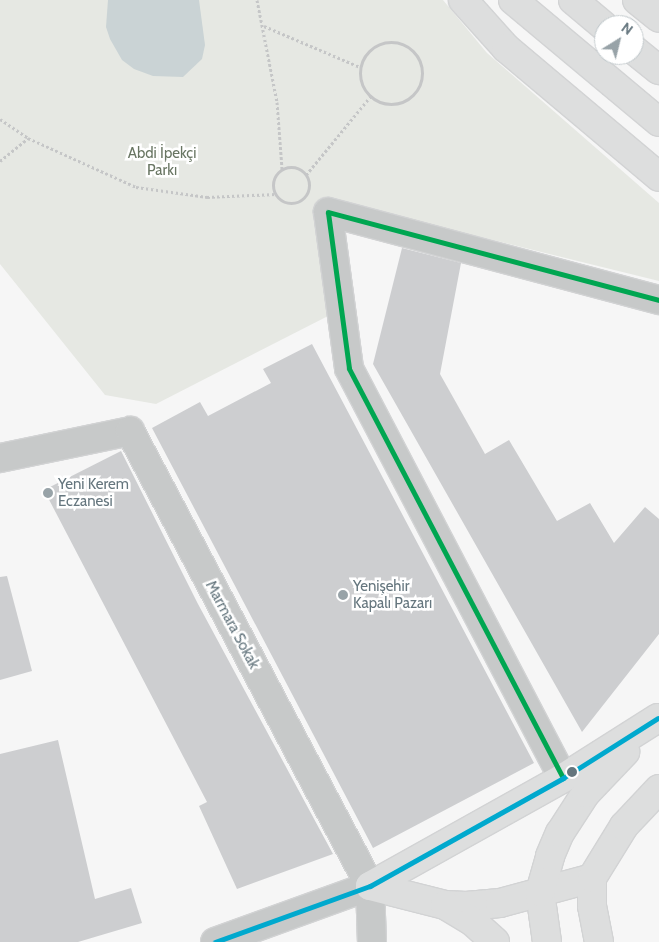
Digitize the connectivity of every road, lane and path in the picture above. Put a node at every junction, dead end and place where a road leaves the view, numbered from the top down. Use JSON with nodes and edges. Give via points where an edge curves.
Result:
{"nodes":[{"id":1,"x":257,"y":0,"type":"edge"},
{"id":2,"x":463,"y":0,"type":"edge"},
{"id":3,"x":513,"y":0,"type":"edge"},
{"id":4,"x":637,"y":0,"type":"edge"},
{"id":5,"x":659,"y":18,"type":"edge"},
{"id":6,"x":264,"y":26,"type":"junction"},
{"id":7,"x":644,"y":58,"type":"edge"},
{"id":8,"x":360,"y":67,"type":"junction"},
{"id":9,"x":659,"y":70,"type":"edge"},
{"id":10,"x":370,"y":96,"type":"junction"},
{"id":11,"x":0,"y":120,"type":"edge"},
{"id":12,"x":659,"y":122,"type":"edge"},
{"id":13,"x":28,"y":138,"type":"junction"},
{"id":14,"x":0,"y":161,"type":"edge"},
{"id":15,"x":282,"y":169,"type":"junction"},
{"id":16,"x":306,"y":176,"type":"junction"},
{"id":17,"x":659,"y":177,"type":"edge"},
{"id":18,"x":276,"y":194,"type":"junction"},
{"id":19,"x":659,"y":300,"type":"edge"},
{"id":20,"x":0,"y":458,"type":"edge"},
{"id":21,"x":659,"y":718,"type":"edge"},
{"id":22,"x":564,"y":778,"type":"junction"},
{"id":23,"x":659,"y":789,"type":"edge"},
{"id":24,"x":592,"y":878,"type":"junction"},
{"id":25,"x":370,"y":886,"type":"junction"},
{"id":26,"x":540,"y":892,"type":"junction"},
{"id":27,"x":445,"y":905,"type":"junction"},
{"id":28,"x":215,"y":942,"type":"edge"},
{"id":29,"x":372,"y":942,"type":"edge"},
{"id":30,"x":495,"y":942,"type":"edge"},
{"id":31,"x":547,"y":942,"type":"edge"},
{"id":32,"x":599,"y":942,"type":"edge"}],
"edges":[{"from":1,"to":6,"type":"path"},
{"from":2,"to":17,"type":"main road","via":[[506,48]]},
{"from":3,"to":12,"type":"main road"},
{"from":4,"to":5,"type":"main road"},
{"from":6,"to":8,"type":"path"},
{"from":6,"to":15,"type":"path","via":[[277,102]]},
{"from":7,"to":9,"type":"main road"},
{"from":8,"to":10,"type":"path","via":[[361,83]]},
{"from":8,"to":10,"type":"path","via":[[367,52],[389,42],[412,50],[421,64],[419,88],[408,100],[384,104]]},
{"from":10,"to":16,"type":"path"},
{"from":11,"to":13,"type":"path"},
{"from":13,"to":14,"type":"path"},
{"from":13,"to":18,"type":"path","via":[[136,187],[207,197]]},
{"from":15,"to":16,"type":"path","via":[[295,167]]},
{"from":15,"to":18,"type":"path","via":[[274,180]]},
{"from":16,"to":18,"type":"path","via":[[308,189],[300,200],[287,202]]},
{"from":19,"to":22,"type":"street","via":[[328,212],[349,368]]},
{"from":20,"to":25,"type":"street","name":"Marmara Sokak","via":[[130,431]]},
{"from":21,"to":22,"type":"main road"},
{"from":21,"to":26,"type":"main road","via":[[597,781],[572,813],[550,856]]},
{"from":22,"to":25,"type":"main road"},
{"from":23,"to":24,"type":"main road","via":[[624,826]]},
{"from":24,"to":26,"type":"main road"},
{"from":24,"to":32,"type":"main road","via":[[592,906]]},
{"from":25,"to":27,"type":"main road"},
{"from":25,"to":28,"type":"street"},
{"from":25,"to":29,"type":"street","name":"Marmara Sokak"},
{"from":26,"to":27,"type":"main road","via":[[500,903]]},
{"from":26,"to":31,"type":"main road"},
{"from":27,"to":30,"type":"main road","via":[[472,921]]}]}
